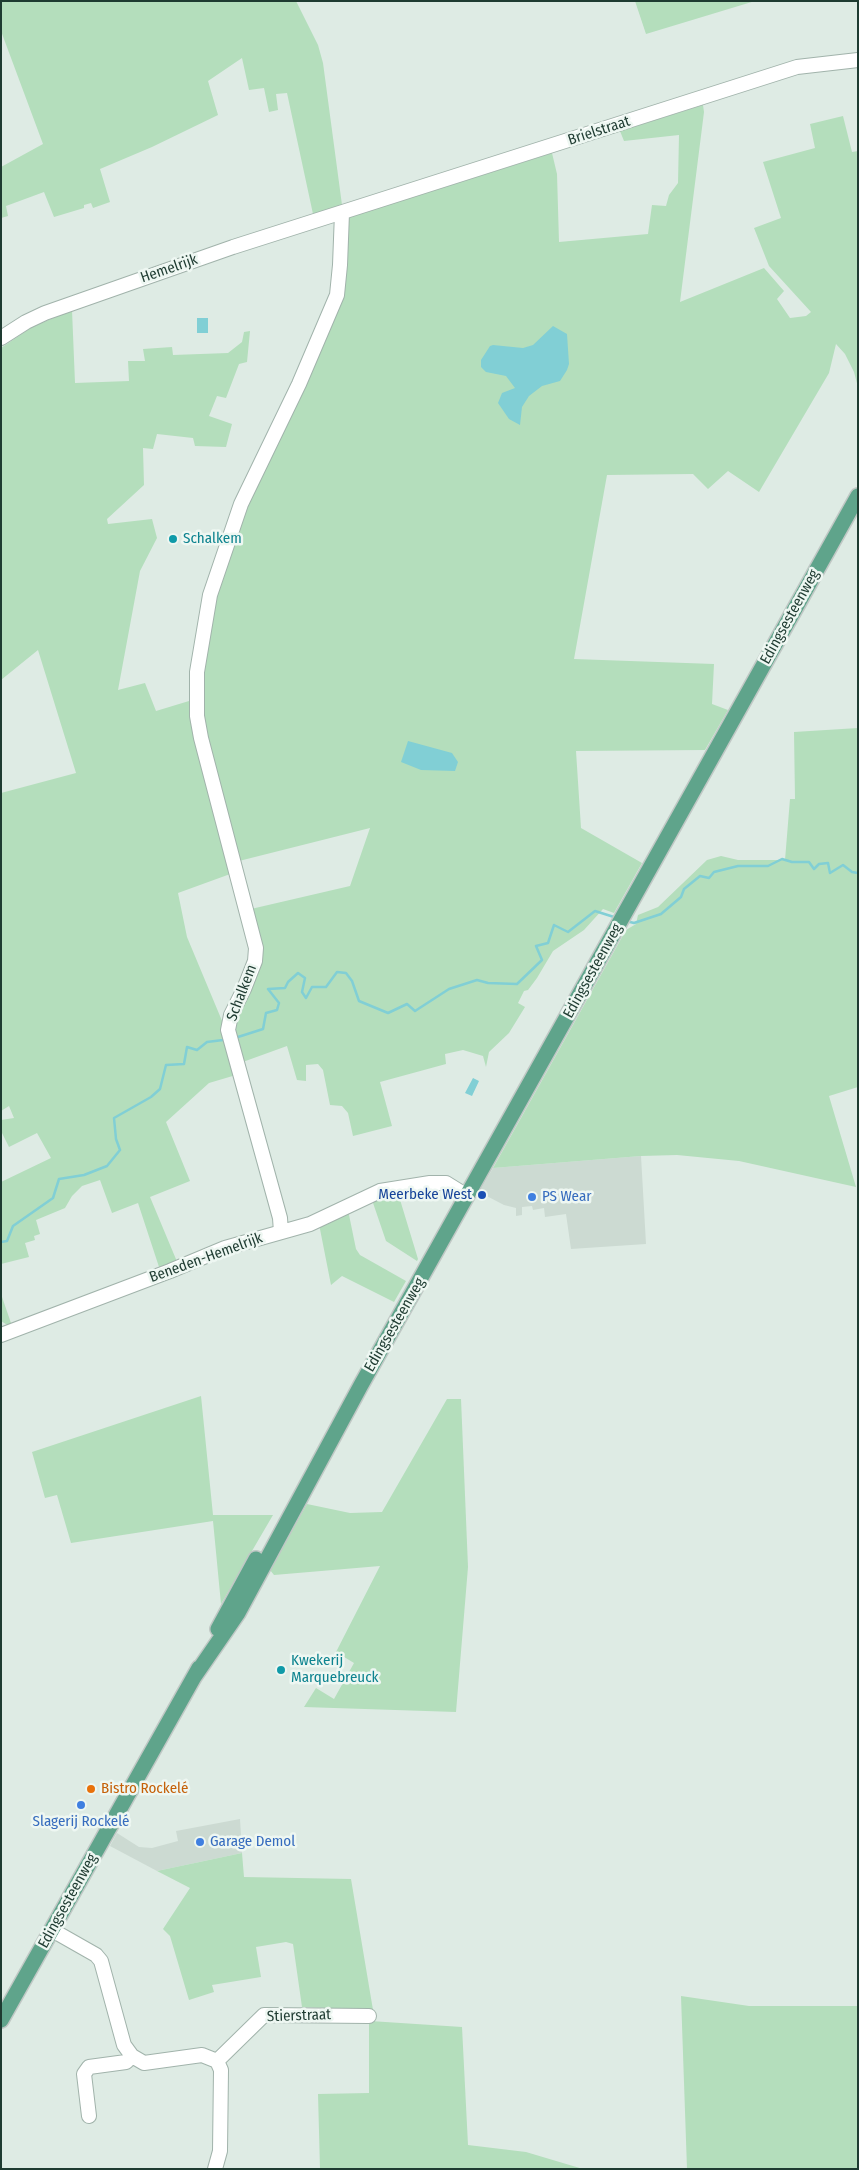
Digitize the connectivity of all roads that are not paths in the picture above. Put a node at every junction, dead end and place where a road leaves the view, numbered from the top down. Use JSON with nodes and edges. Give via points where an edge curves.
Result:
{"nodes":[{"id":1,"x":858,"y":60,"type":"edge"},
{"id":2,"x":342,"y":213,"type":"junction"},
{"id":3,"x":1,"y":338,"type":"edge"},
{"id":4,"x":858,"y":496,"type":"edge"},
{"id":5,"x":467,"y":1196,"type":"junction"},
{"id":6,"x":281,"y":1232,"type":"junction"},
{"id":7,"x":1,"y":1334,"type":"edge"},
{"id":8,"x":52,"y":1930,"type":"junction"},
{"id":9,"x":369,"y":2016,"type":"dead end"},
{"id":10,"x":1,"y":2020,"type":"edge"},
{"id":11,"x":132,"y":2056,"type":"junction"},
{"id":12,"x":217,"y":2061,"type":"junction"},
{"id":13,"x":88,"y":2116,"type":"dead end"},
{"id":14,"x":215,"y":2169,"type":"edge"}],
"edges":[{"from":1,"to":2,"type":"street","name":"Brielstraat","via":[[797,67]]},
{"from":2,"to":3,"type":"street","name":"Hemelrijk","via":[[233,247],[45,313]]},
{"from":2,"to":6,"type":"street","name":"Schalkem","via":[[337,295],[299,384],[246,490],[208,600],[197,672],[201,738],[256,948],[255,961],[231,1015],[228,1030],[280,1218]]},
{"from":4,"to":5,"type":"main road","name":"Edingsesteenweg"},
{"from":5,"to":6,"type":"street","name":"Beneden-Hemelrijk","via":[[446,1183],[430,1182],[380,1191],[310,1224]]},
{"from":5,"to":8,"type":"main road","name":"Edingsesteenweg","via":[[238,1613],[194,1677]]},
{"from":6,"to":7,"type":"street","name":"Beneden-Hemelrijk","via":[[225,1248]]},
{"from":8,"to":10,"type":"main road","name":"Edingsesteenweg"},
{"from":8,"to":11,"type":"street","via":[[101,1961],[124,2045]]},
{"from":9,"to":12,"type":"street","name":"Stierstraat","via":[[264,2014]]},
{"from":11,"to":12,"type":"street","via":[[144,2063],[202,2055]]},
{"from":11,"to":13,"type":"street","via":[[126,2062],[89,2067],[84,2074]]},
{"from":12,"to":14,"type":"street","via":[[221,2070],[220,2151]]}]}
